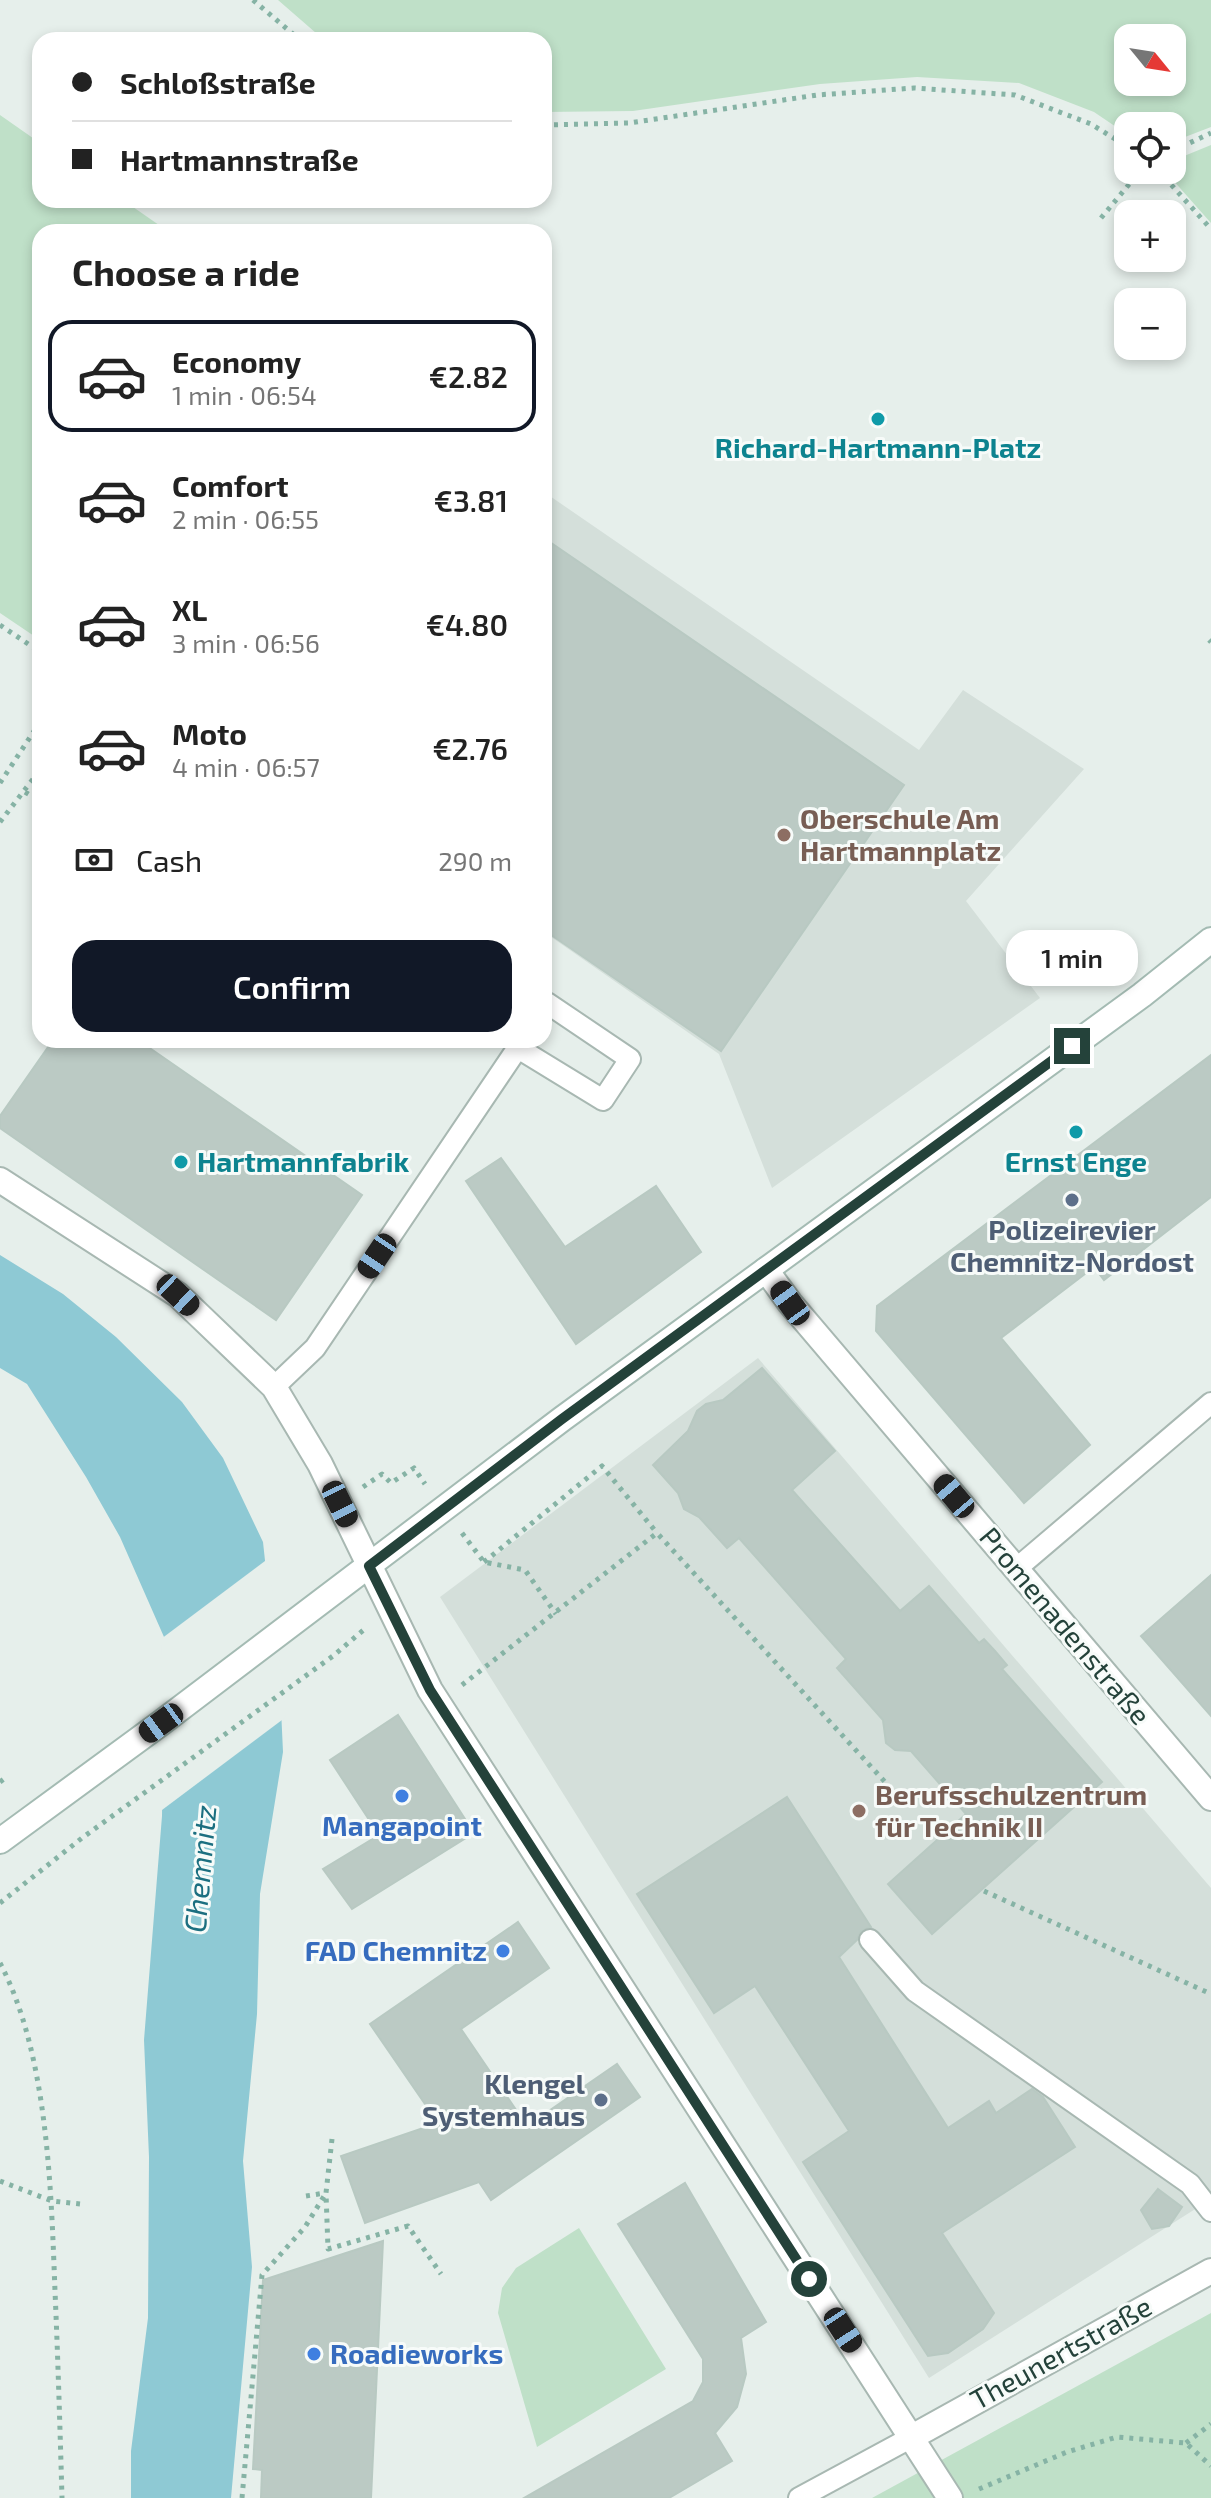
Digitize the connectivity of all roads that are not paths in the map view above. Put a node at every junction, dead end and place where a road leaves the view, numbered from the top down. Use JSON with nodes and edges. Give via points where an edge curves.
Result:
{"nodes":[{"id":1,"x":1211,"y":940,"type":"edge"},
{"id":2,"x":552,"y":1006,"type":"edge"},
{"id":3,"x":517,"y":1048,"type":"edge"},
{"id":4,"x":526,"y":1048,"type":"edge"},
{"id":5,"x":0,"y":1180,"type":"edge"},
{"id":6,"x":766,"y":1270,"type":"junction"},
{"id":7,"x":274,"y":1387,"type":"junction"},
{"id":8,"x":1211,"y":1403,"type":"edge"},
{"id":9,"x":369,"y":1566,"type":"junction"},
{"id":10,"x":1016,"y":1569,"type":"junction"},
{"id":11,"x":1211,"y":1798,"type":"edge"},
{"id":12,"x":0,"y":1841,"type":"edge"},
{"id":13,"x":870,"y":1940,"type":"dead end"},
{"id":14,"x":1211,"y":2211,"type":"edge"},
{"id":15,"x":1211,"y":2271,"type":"edge"},
{"id":16,"x":912,"y":2437,"type":"junction"},
{"id":17,"x":960,"y":2495,"type":"edge"},
{"id":18,"x":799,"y":2498,"type":"edge"}],
"edges":[{"from":1,"to":6,"type":"street"},
{"from":2,"to":4,"type":"lane","via":[[630,1059],[603,1100]]},
{"from":3,"to":7,"type":"lane","via":[[315,1348]]},
{"from":5,"to":7,"type":"street","via":[[178,1295]]},
{"from":6,"to":9,"type":"street"},
{"from":6,"to":10,"type":"street","name":"Promenadenstraße"},
{"from":7,"to":9,"type":"street","via":[[318,1460]]},
{"from":8,"to":10,"type":"lane"},
{"from":9,"to":12,"type":"street"},
{"from":9,"to":16,"type":"street","via":[[430,1690]]},
{"from":10,"to":11,"type":"street","name":"Promenadenstraße"},
{"from":13,"to":14,"type":"lane","via":[[915,1991],[1190,2184]]},
{"from":15,"to":16,"type":"street","name":"Theunertstraße"},
{"from":16,"to":17,"type":"street"},
{"from":16,"to":18,"type":"lane"}]}
